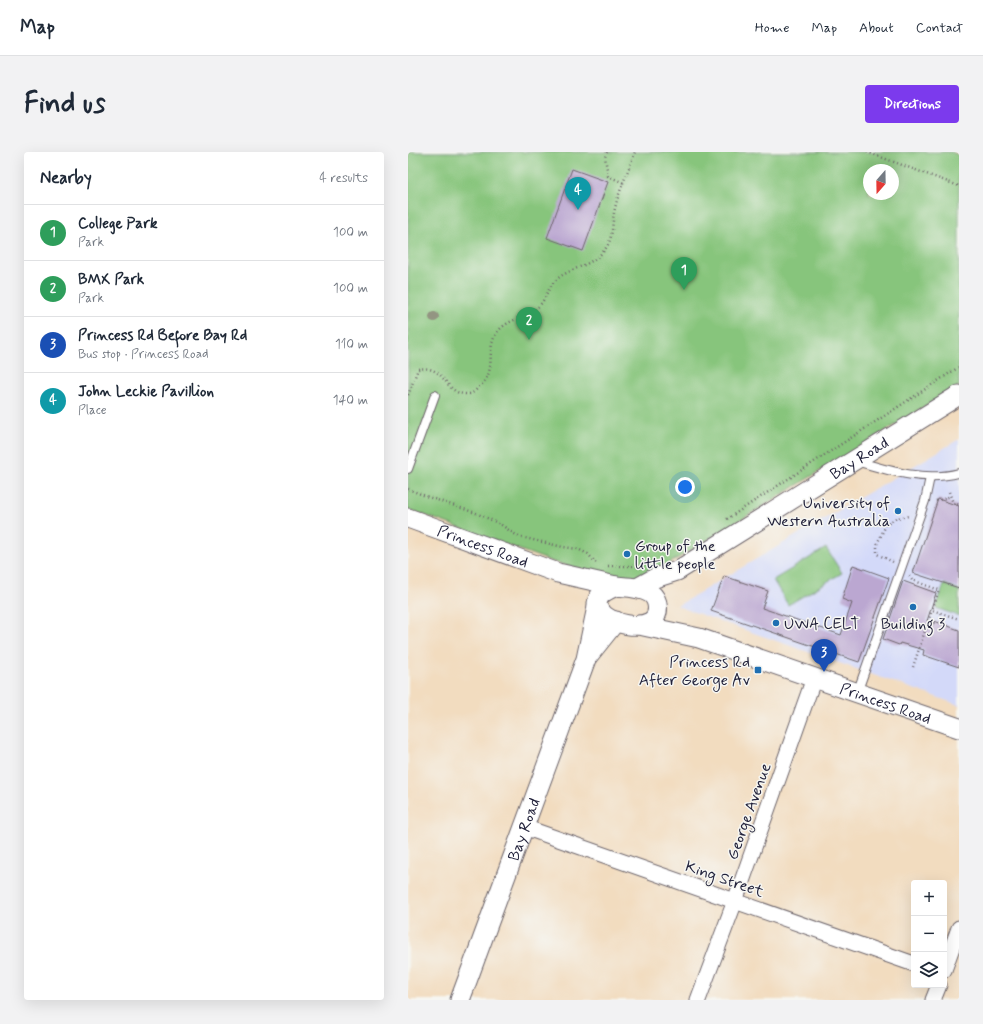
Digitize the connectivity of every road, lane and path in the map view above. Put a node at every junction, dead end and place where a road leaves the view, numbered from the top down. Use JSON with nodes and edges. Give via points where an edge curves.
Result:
{"nodes":[{"id":1,"x":607,"y":152,"type":"edge"},
{"id":2,"x":634,"y":152,"type":"edge"},
{"id":3,"x":867,"y":152,"type":"edge"},
{"id":4,"x":624,"y":183,"type":"junction"},
{"id":5,"x":959,"y":186,"type":"edge"},
{"id":6,"x":959,"y":366,"type":"edge"},
{"id":7,"x":435,"y":395,"type":"dead end"},
{"id":8,"x":959,"y":395,"type":"edge"},
{"id":9,"x":408,"y":396,"type":"edge"},
{"id":10,"x":854,"y":460,"type":"junction"},
{"id":11,"x":408,"y":469,"type":"edge"},
{"id":12,"x":959,"y":473,"type":"edge"},
{"id":13,"x":930,"y":477,"type":"junction"},
{"id":14,"x":408,"y":489,"type":"edge"},
{"id":15,"x":949,"y":492,"type":"dead end"},
{"id":16,"x":959,"y":504,"type":"edge"},
{"id":17,"x":920,"y":517,"type":"junction"},
{"id":18,"x":408,"y":518,"type":"edge"},
{"id":19,"x":724,"y":521,"type":"dead end"},
{"id":20,"x":599,"y":566,"type":"dead end"},
{"id":21,"x":605,"y":566,"type":"dead end"},
{"id":22,"x":646,"y":566,"type":"dead end"},
{"id":23,"x":902,"y":567,"type":"junction"},
{"id":24,"x":677,"y":571,"type":"junction"},
{"id":25,"x":558,"y":573,"type":"junction"},
{"id":26,"x":616,"y":586,"type":"junction"},
{"id":27,"x":637,"y":588,"type":"junction"},
{"id":28,"x":596,"y":604,"type":"junction"},
{"id":29,"x":656,"y":608,"type":"junction"},
{"id":30,"x":932,"y":610,"type":"junction"},
{"id":31,"x":959,"y":619,"type":"edge"},
{"id":32,"x":616,"y":621,"type":"junction"},
{"id":33,"x":639,"y":626,"type":"junction"},
{"id":34,"x":699,"y":638,"type":"junction"},
{"id":35,"x":586,"y":659,"type":"junction"},
{"id":36,"x":913,"y":667,"type":"dead end"},
{"id":37,"x":814,"y":678,"type":"junction"},
{"id":38,"x":857,"y":693,"type":"junction"},
{"id":39,"x":959,"y":728,"type":"edge"},
{"id":40,"x":524,"y":827,"type":"junction"},
{"id":41,"x":735,"y":901,"type":"junction"},
{"id":42,"x":959,"y":928,"type":"edge"},
{"id":43,"x":947,"y":962,"type":"edge"},
{"id":44,"x":911,"y":963,"type":"edge"},
{"id":45,"x":938,"y":988,"type":"edge"},
{"id":46,"x":460,"y":1000,"type":"edge"},
{"id":47,"x":698,"y":1000,"type":"edge"},
{"id":48,"x":933,"y":1000,"type":"edge"}],
"edges":[{"from":1,"to":4,"type":"path","via":[[605,158],[608,176]]},
{"from":2,"to":4,"type":"path"},
{"from":3,"to":5,"type":"path"},
{"from":4,"to":9,"type":"path","via":[[614,212],[611,238],[606,248],[590,263],[568,272],[555,281],[539,306],[506,324],[496,335],[491,350],[490,370],[485,382],[472,394],[462,394],[453,390],[441,375],[426,368],[418,369]]},
{"from":6,"to":19,"type":"path"},
{"from":7,"to":11,"type":"lane"},
{"from":8,"to":10,"type":"street","name":"Bay Road"},
{"from":10,"to":13,"type":"lane","via":[[898,472]]},
{"from":10,"to":24,"type":"street","name":"Bay Road"},
{"from":12,"to":13,"type":"lane"},
{"from":13,"to":17,"type":"lane"},
{"from":14,"to":20,"type":"path","via":[[476,513],[525,538],[578,549],[588,554]]},
{"from":15,"to":16,"type":"path","via":[[953,502]]},
{"from":17,"to":23,"type":"lane"},
{"from":17,"to":23,"type":"path","via":[[896,518],[886,525],[876,544],[877,554]]},
{"from":18,"to":25,"type":"street","name":"Princess Road"},
{"from":21,"to":22,"type":"path"},
{"from":23,"to":30,"type":"path","via":[[912,580],[939,590]]},
{"from":23,"to":38,"type":"lane"},
{"from":24,"to":27,"type":"street","name":"Bay Road","via":[[655,578]]},
{"from":24,"to":29,"type":"street","name":"Bay Road","via":[[664,588]]},
{"from":25,"to":26,"type":"street","name":"Princess Road"},
{"from":25,"to":28,"type":"street","name":"Princess Road"},
{"from":26,"to":27,"type":"street"},
{"from":26,"to":28,"type":"street","via":[[602,592]]},
{"from":27,"to":29,"type":"street","via":[[650,593]]},
{"from":28,"to":32,"type":"street","via":[[606,616]]},
{"from":28,"to":35,"type":"street","name":"Bay Road"},
{"from":29,"to":33,"type":"street","via":[[651,622]]},
{"from":29,"to":34,"type":"street","name":"Princess Road"},
{"from":30,"to":31,"type":"path"},
{"from":30,"to":36,"type":"path"},
{"from":32,"to":33,"type":"street"},
{"from":32,"to":35,"type":"street","name":"Bay Road"},
{"from":33,"to":34,"type":"street","name":"Princess Road"},
{"from":34,"to":37,"type":"street","name":"Princess Road"},
{"from":35,"to":40,"type":"street","name":"Bay Road"},
{"from":37,"to":38,"type":"street","name":"Princess Road"},
{"from":37,"to":41,"type":"street","name":"George Avenue"},
{"from":38,"to":39,"type":"street","name":"Princess Road"},
{"from":40,"to":41,"type":"street","name":"King Street"},
{"from":40,"to":46,"type":"street","name":"Bay Road"},
{"from":41,"to":44,"type":"street","name":"King Street"},
{"from":41,"to":47,"type":"street","name":"George Avenue"},
{"from":42,"to":43,"type":"street"},
{"from":45,"to":48,"type":"street"}]}
